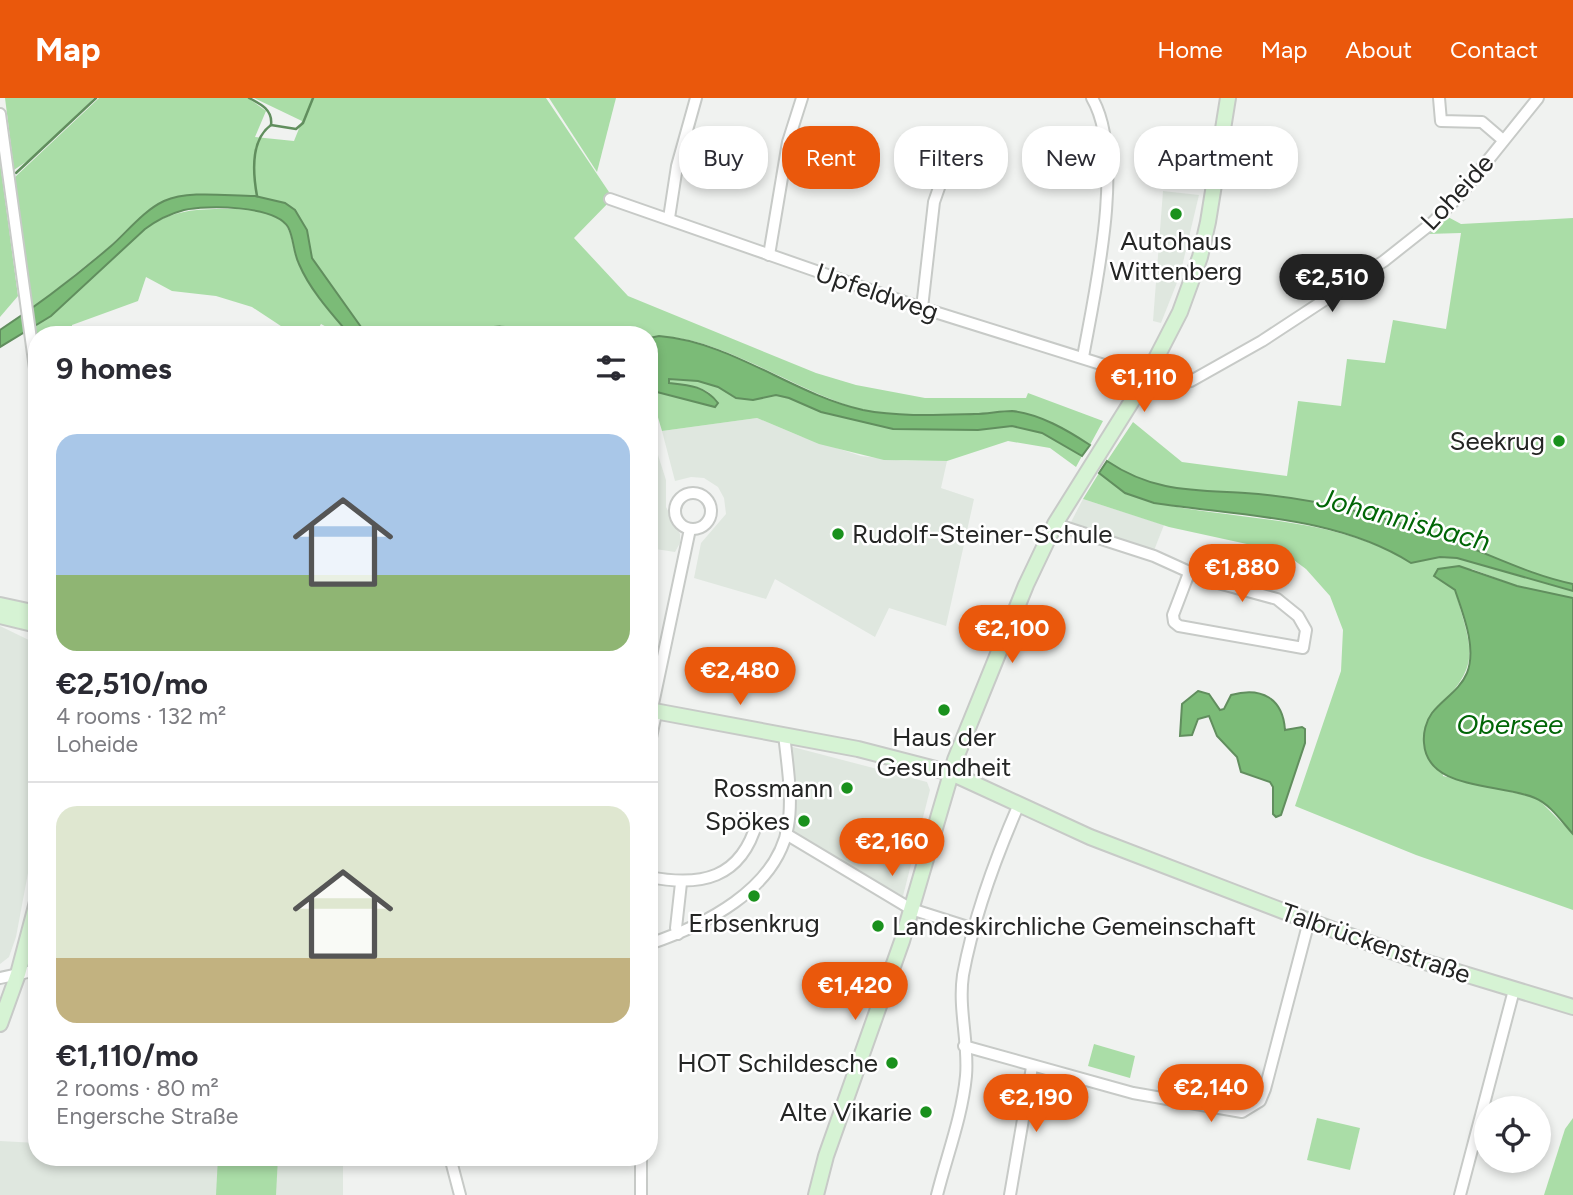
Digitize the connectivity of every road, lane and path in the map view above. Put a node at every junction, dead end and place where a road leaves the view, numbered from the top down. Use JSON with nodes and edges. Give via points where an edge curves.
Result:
{"nodes":[{"id":1,"x":696,"y":98,"type":"edge"},
{"id":2,"x":802,"y":98,"type":"edge"},
{"id":3,"x":1092,"y":98,"type":"edge"},
{"id":4,"x":1228,"y":98,"type":"edge"},
{"id":5,"x":1439,"y":98,"type":"edge"},
{"id":6,"x":1538,"y":98,"type":"edge"},
{"id":7,"x":0,"y":114,"type":"edge"},
{"id":8,"x":1503,"y":140,"type":"junction"},
{"id":9,"x":939,"y":189,"type":"edge"},
{"id":10,"x":610,"y":198,"type":"dead end"},
{"id":11,"x":669,"y":218,"type":"junction"},
{"id":12,"x":769,"y":255,"type":"junction"},
{"id":13,"x":922,"y":308,"type":"junction"},
{"id":14,"x":29,"y":326,"type":"edge"},
{"id":15,"x":1083,"y":357,"type":"junction"},
{"id":16,"x":1145,"y":380,"type":"junction"},
{"id":17,"x":1055,"y":524,"type":"junction"},
{"id":18,"x":690,"y":529,"type":"dead end"},
{"id":19,"x":1189,"y":573,"type":"junction"},
{"id":20,"x":0,"y":605,"type":"edge"},
{"id":21,"x":28,"y":611,"type":"edge"},
{"id":22,"x":0,"y":616,"type":"edge"},
{"id":23,"x":28,"y":623,"type":"edge"},
{"id":24,"x":658,"y":664,"type":"edge"},
{"id":25,"x":658,"y":711,"type":"edge"},
{"id":26,"x":784,"y":734,"type":"junction"},
{"id":27,"x":951,"y":773,"type":"junction"},
{"id":28,"x":1019,"y":804,"type":"junction"},
{"id":29,"x":757,"y":822,"type":"dead end"},
{"id":30,"x":786,"y":834,"type":"junction"},
{"id":31,"x":658,"y":879,"type":"edge"},
{"id":32,"x":681,"y":883,"type":"junction"},
{"id":33,"x":911,"y":909,"type":"junction"},
{"id":34,"x":1309,"y":922,"type":"junction"},
{"id":35,"x":974,"y":929,"type":"junction"},
{"id":36,"x":678,"y":934,"type":"junction"},
{"id":37,"x":28,"y":936,"type":"edge"},
{"id":38,"x":658,"y":941,"type":"edge"},
{"id":39,"x":28,"y":972,"type":"edge"},
{"id":40,"x":18,"y":974,"type":"junction"},
{"id":41,"x":0,"y":978,"type":"edge"},
{"id":42,"x":1514,"y":989,"type":"junction"},
{"id":43,"x":1573,"y":1007,"type":"edge"},
{"id":44,"x":0,"y":1022,"type":"edge"},
{"id":45,"x":964,"y":1046,"type":"junction"},
{"id":46,"x":1032,"y":1067,"type":"junction"},
{"id":47,"x":452,"y":1166,"type":"edge"},
{"id":48,"x":641,"y":1166,"type":"edge"},
{"id":49,"x":460,"y":1195,"type":"edge"},
{"id":50,"x":640,"y":1195,"type":"edge"},
{"id":51,"x":816,"y":1195,"type":"edge"},
{"id":52,"x":937,"y":1195,"type":"edge"},
{"id":53,"x":1010,"y":1195,"type":"edge"},
{"id":54,"x":1460,"y":1195,"type":"edge"}],
"edges":[{"from":1,"to":11,"type":"street","via":[[677,166]]},
{"from":2,"to":12,"type":"street","via":[[788,142]]},
{"from":3,"to":15,"type":"street","via":[[1105,128],[1106,180],[1101,256]]},
{"from":4,"to":16,"type":"main road","via":[[1200,257],[1180,312]]},
{"from":5,"to":8,"type":"street","via":[[1441,121],[1482,122]]},
{"from":6,"to":8,"type":"street","name":"Loheide"},
{"from":7,"to":14,"type":"street"},
{"from":8,"to":16,"type":"street","name":"Loheide","via":[[1460,195],[1384,261],[1262,341],[1191,381],[1163,386]]},
{"from":9,"to":13,"type":"street"},
{"from":10,"to":11,"type":"street","name":"Upfeldweg"},
{"from":11,"to":12,"type":"street","name":"Upfeldweg"},
{"from":12,"to":13,"type":"street","name":"Upfeldweg"},
{"from":13,"to":15,"type":"street","name":"Upfeldweg"},
{"from":15,"to":16,"type":"street","name":"Upfeldweg"},
{"from":16,"to":17,"type":"main road"},
{"from":17,"to":19,"type":"street","via":[[1154,556]]},
{"from":17,"to":27,"type":"main road"},
{"from":18,"to":24,"type":"street"},
{"from":19,"to":19,"type":"street","via":[[1277,599],[1306,629],[1303,648],[1179,626],[1173,615]]},
{"from":20,"to":21,"type":"main road"},
{"from":22,"to":23,"type":"main road"},
{"from":25,"to":26,"type":"main road","name":"Talbrückenstraße"},
{"from":26,"to":27,"type":"main road","name":"Talbrückenstraße"},
{"from":26,"to":30,"type":"street"},
{"from":27,"to":28,"type":"main road","name":"Talbrückenstraße"},
{"from":27,"to":33,"type":"main road"},
{"from":28,"to":34,"type":"main road","name":"Talbrückenstraße","via":[[1090,837]]},
{"from":28,"to":35,"type":"street","via":[[986,884]]},
{"from":29,"to":32,"type":"street","via":[[748,847],[734,863],[712,876]]},
{"from":30,"to":33,"type":"street"},
{"from":30,"to":36,"type":"street","via":[[751,888],[703,923]]},
{"from":31,"to":32,"type":"street"},
{"from":32,"to":36,"type":"street"},
{"from":33,"to":35,"type":"street"},
{"from":33,"to":51,"type":"main road"},
{"from":34,"to":42,"type":"main road","name":"Talbrückenstraße"},
{"from":34,"to":46,"type":"street","via":[[1278,1048],[1260,1101],[1252,1108],[1228,1111]]},
{"from":35,"to":45,"type":"street","via":[[962,988]]},
{"from":36,"to":38,"type":"street"},
{"from":37,"to":40,"type":"main road"},
{"from":39,"to":40,"type":"street"},
{"from":40,"to":41,"type":"street"},
{"from":40,"to":44,"type":"main road"},
{"from":42,"to":43,"type":"main road","name":"Talbrückenstraße"},
{"from":42,"to":54,"type":"street"},
{"from":45,"to":46,"type":"street"},
{"from":45,"to":52,"type":"street","via":[[961,1112]]},
{"from":46,"to":53,"type":"street"},
{"from":47,"to":49,"type":"street"},
{"from":48,"to":50,"type":"street"}]}
